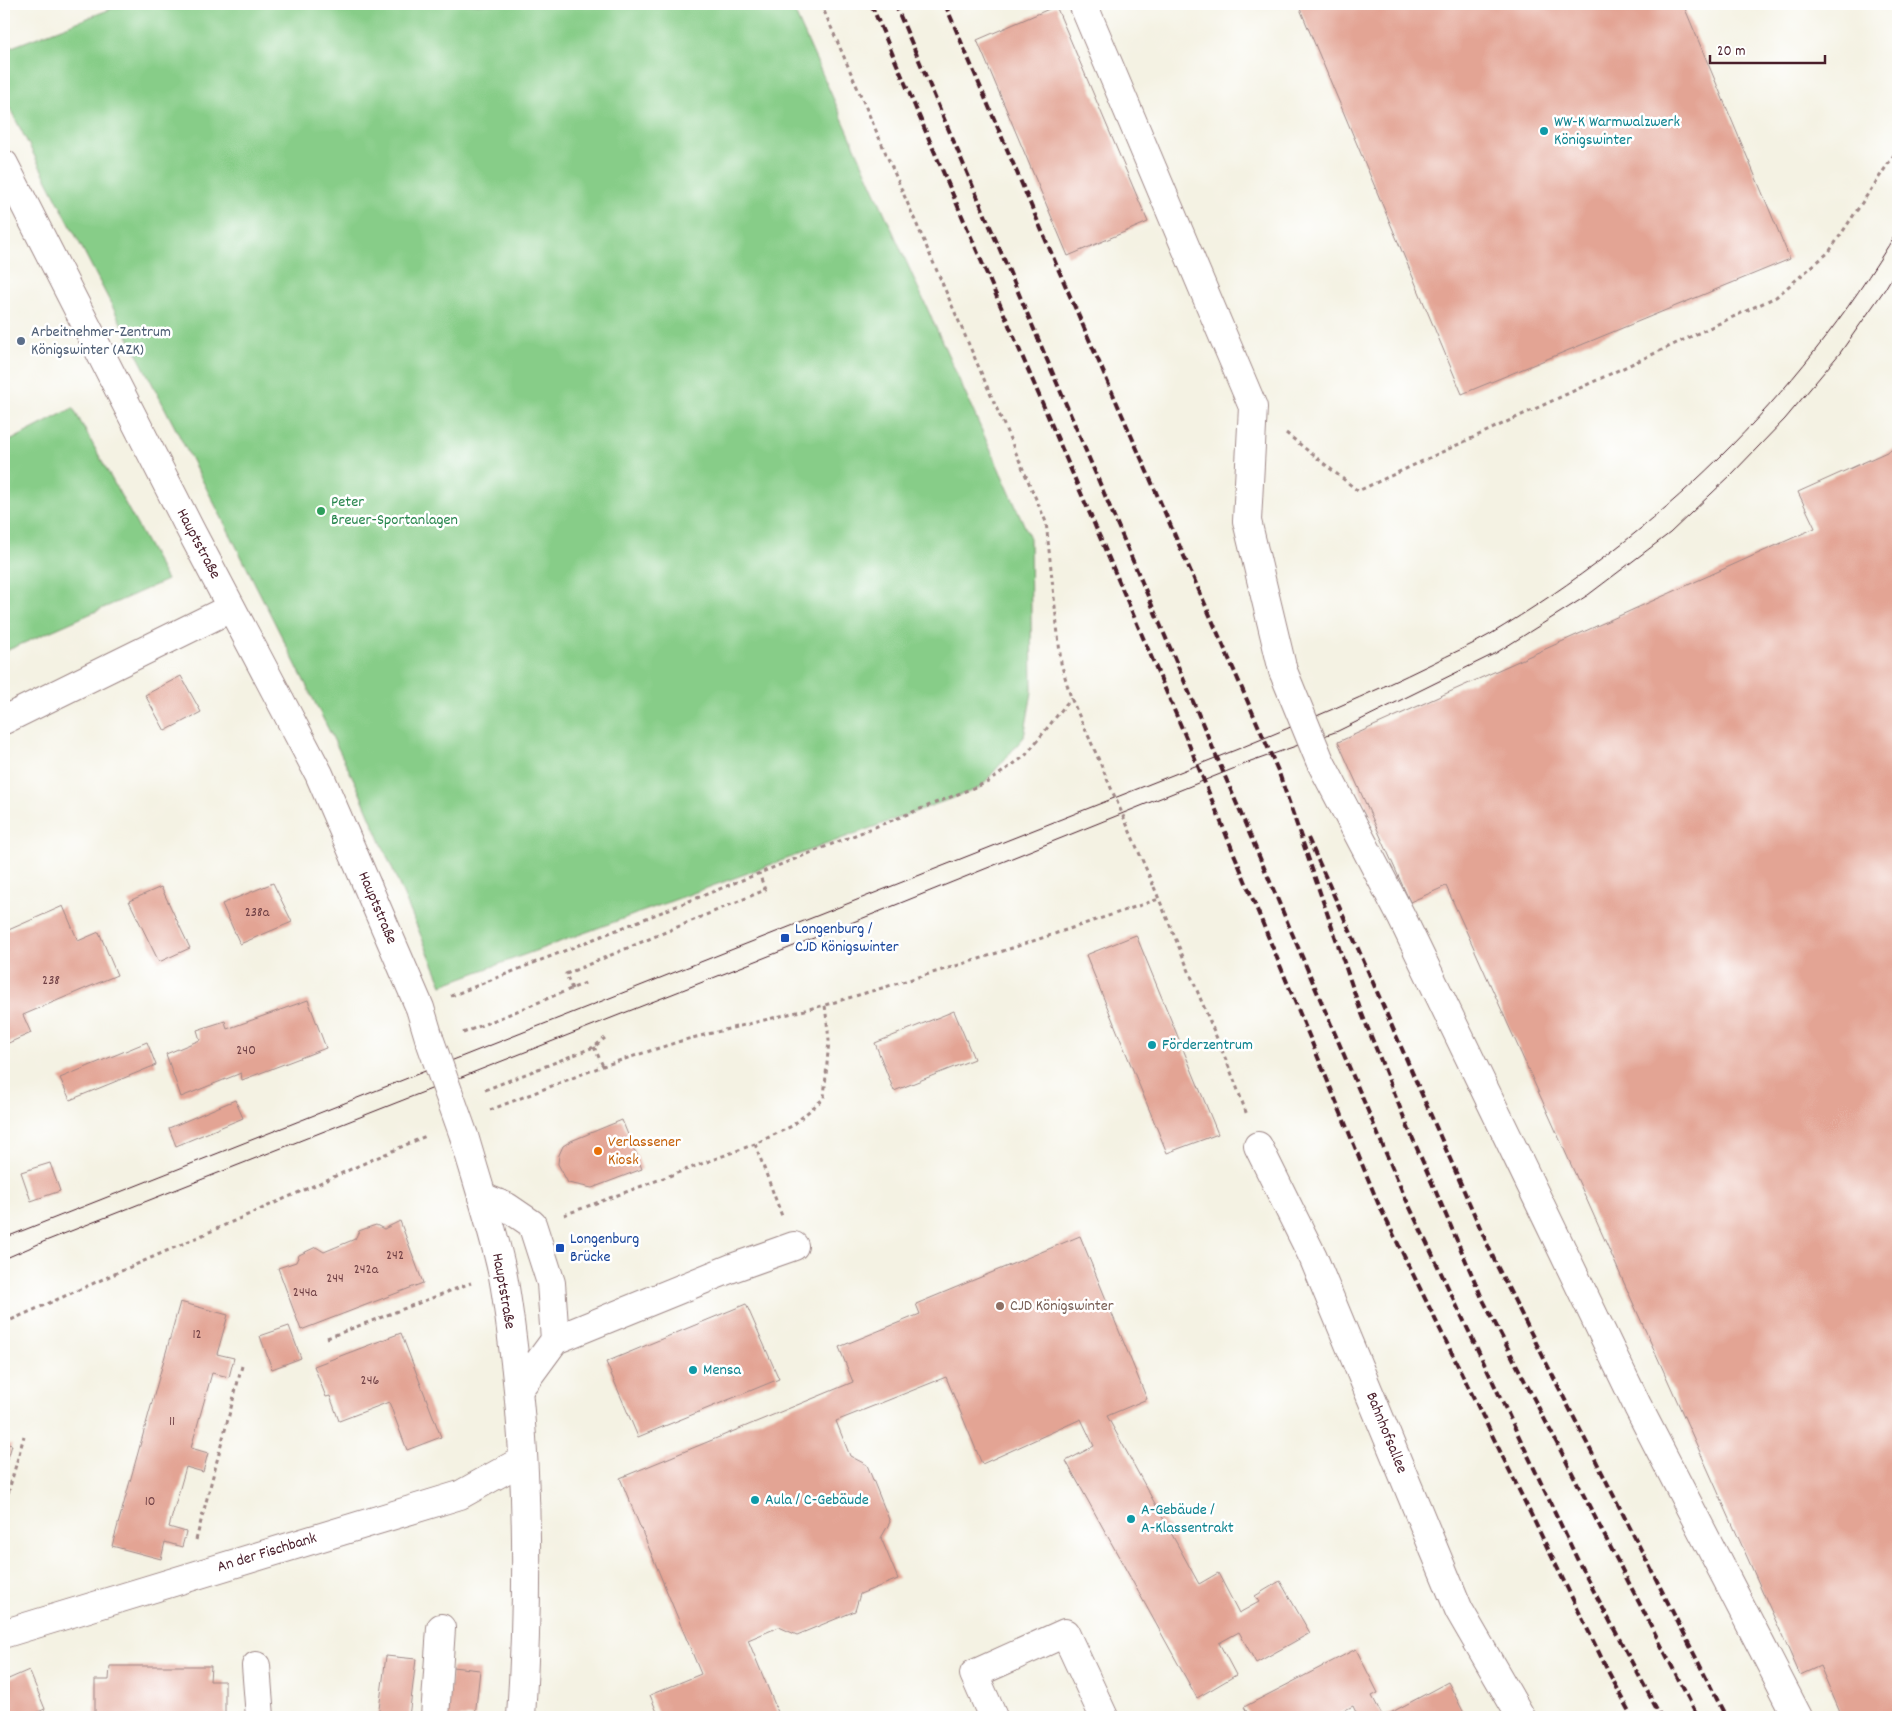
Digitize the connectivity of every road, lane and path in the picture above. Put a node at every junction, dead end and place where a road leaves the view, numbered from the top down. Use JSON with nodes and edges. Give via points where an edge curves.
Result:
{"nodes":[{"id":1,"x":821,"y":4,"type":"edge"},
{"id":2,"x":1084,"y":4,"type":"edge"},
{"id":3,"x":1898,"y":149,"type":"edge"},
{"id":4,"x":4,"y":164,"type":"edge"},
{"id":5,"x":1253,"y":406,"type":"junction"},
{"id":6,"x":232,"y":608,"type":"junction"},
{"id":7,"x":1071,"y":698,"type":"junction"},
{"id":8,"x":4,"y":720,"type":"edge"},
{"id":9,"x":759,"y":873,"type":"junction"},
{"id":10,"x":1159,"y":899,"type":"junction"},
{"id":11,"x":588,"y":982,"type":"dead end"},
{"id":12,"x":572,"y":989,"type":"junction"},
{"id":13,"x":825,"y":1005,"type":"junction"},
{"id":14,"x":420,"y":1008,"type":"junction"},
{"id":15,"x":463,"y":1033,"type":"dead end"},
{"id":16,"x":605,"y":1038,"type":"dead end"},
{"id":17,"x":594,"y":1047,"type":"junction"},
{"id":18,"x":603,"y":1066,"type":"junction"},
{"id":19,"x":487,"y":1096,"type":"dead end"},
{"id":20,"x":490,"y":1102,"type":"dead end"},
{"id":21,"x":492,"y":1109,"type":"junction"},
{"id":22,"x":484,"y":1113,"type":"dead end"},
{"id":23,"x":433,"y":1133,"type":"dead end"},
{"id":24,"x":755,"y":1144,"type":"junction"},
{"id":25,"x":1258,"y":1146,"type":"joint"},
{"id":26,"x":482,"y":1197,"type":"junction"},
{"id":27,"x":532,"y":1224,"type":"junction"},
{"id":28,"x":794,"y":1246,"type":"joint"},
{"id":29,"x":502,"y":1271,"type":"junction"},
{"id":30,"x":4,"y":1323,"type":"edge"},
{"id":31,"x":327,"y":1338,"type":"dead end"},
{"id":32,"x":555,"y":1340,"type":"junction"},
{"id":33,"x":242,"y":1366,"type":"dead end"},
{"id":34,"x":519,"y":1390,"type":"junction"},
{"id":35,"x":24,"y":1436,"type":"dead end"},
{"id":36,"x":524,"y":1460,"type":"junction"},
{"id":37,"x":4,"y":1508,"type":"edge"},
{"id":38,"x":203,"y":1572,"type":"junction"},
{"id":39,"x":441,"y":1628,"type":"dead end"},
{"id":40,"x":6,"y":1633,"type":"dead end"},
{"id":41,"x":256,"y":1666,"type":"dead end"},
{"id":42,"x":260,"y":1717,"type":"edge"},
{"id":43,"x":435,"y":1717,"type":"edge"},
{"id":44,"x":521,"y":1717,"type":"edge"},
{"id":45,"x":994,"y":1717,"type":"edge"},
{"id":46,"x":1104,"y":1717,"type":"edge"},
{"id":47,"x":1521,"y":1717,"type":"edge"},
{"id":48,"x":1798,"y":1717,"type":"edge"}],
"edges":[{"from":1,"to":7,"type":"path","via":[[1046,522],[1061,663]]},
{"from":2,"to":5,"type":"main road"},
{"from":3,"to":5,"type":"path","via":[[1829,252],[1776,297],[1358,491]]},
{"from":4,"to":6,"type":"main road","name":"Hauptstraße"},
{"from":5,"to":48,"type":"main road","bridge":true,"via":[[1247,521],[1283,671],[1320,761],[1405,925],[1638,1407]]},
{"from":6,"to":8,"type":"main road"},
{"from":6,"to":14,"type":"main road","name":"Hauptstraße","via":[[319,774]]},
{"from":7,"to":9,"type":"path","via":[[1025,756],[988,782]]},
{"from":7,"to":10,"type":"path","bridge":true},
{"from":9,"to":12,"type":"path","via":[[765,890],[566,974]]},
{"from":9,"to":14,"type":"path"},
{"from":10,"to":13,"type":"path","via":[[988,956]]},
{"from":10,"to":25,"type":"path","via":[[1234,1077]]},
{"from":11,"to":12,"type":"path"},
{"from":12,"to":15,"type":"path"},
{"from":13,"to":18,"type":"path","via":[[684,1040]]},
{"from":13,"to":24,"type":"path","via":[[829,1040],[824,1098],[792,1126]]},
{"from":14,"to":26,"type":"main road","name":"Hauptstraße","bridge":true},
{"from":16,"to":17,"type":"path"},
{"from":17,"to":18,"type":"path"},
{"from":17,"to":19,"type":"path","via":[[484,1089]]},
{"from":18,"to":21,"type":"path"},
{"from":20,"to":21,"type":"path"},
{"from":21,"to":22,"type":"path"},
{"from":23,"to":30,"type":"path"},
{"from":24,"to":27,"type":"path","via":[[569,1214]]},
{"from":24,"to":28,"type":"path"},
{"from":25,"to":47,"type":"main road","name":"Bahnhofsallee","via":[[1313,1257],[1459,1610]]},
{"from":26,"to":27,"type":"main road","via":[[507,1207]]},
{"from":26,"to":29,"type":"main road","name":"Hauptstraße"},
{"from":27,"to":32,"type":"main road","via":[[551,1283]]},
{"from":28,"to":32,"type":"main road"},
{"from":29,"to":31,"type":"path"},
{"from":29,"to":34,"type":"main road","name":"Hauptstraße"},
{"from":32,"to":34,"type":"main road"},
{"from":33,"to":38,"type":"path","via":[[195,1538]]},
{"from":34,"to":36,"type":"main road","name":"Hauptstraße"},
{"from":35,"to":37,"type":"path"},
{"from":36,"to":38,"type":"main road","name":"An der Fischbank","via":[[460,1495]]},
{"from":36,"to":44,"type":"main road","name":"Hauptstraße","via":[[526,1631]]},
{"from":38,"to":40,"type":"main road","name":"An der Fischbank"},
{"from":39,"to":43,"type":"main road"},
{"from":41,"to":42,"type":"main road"},
{"from":45,"to":46,"type":"main road","via":[[974,1674],[1065,1633]]}]}
